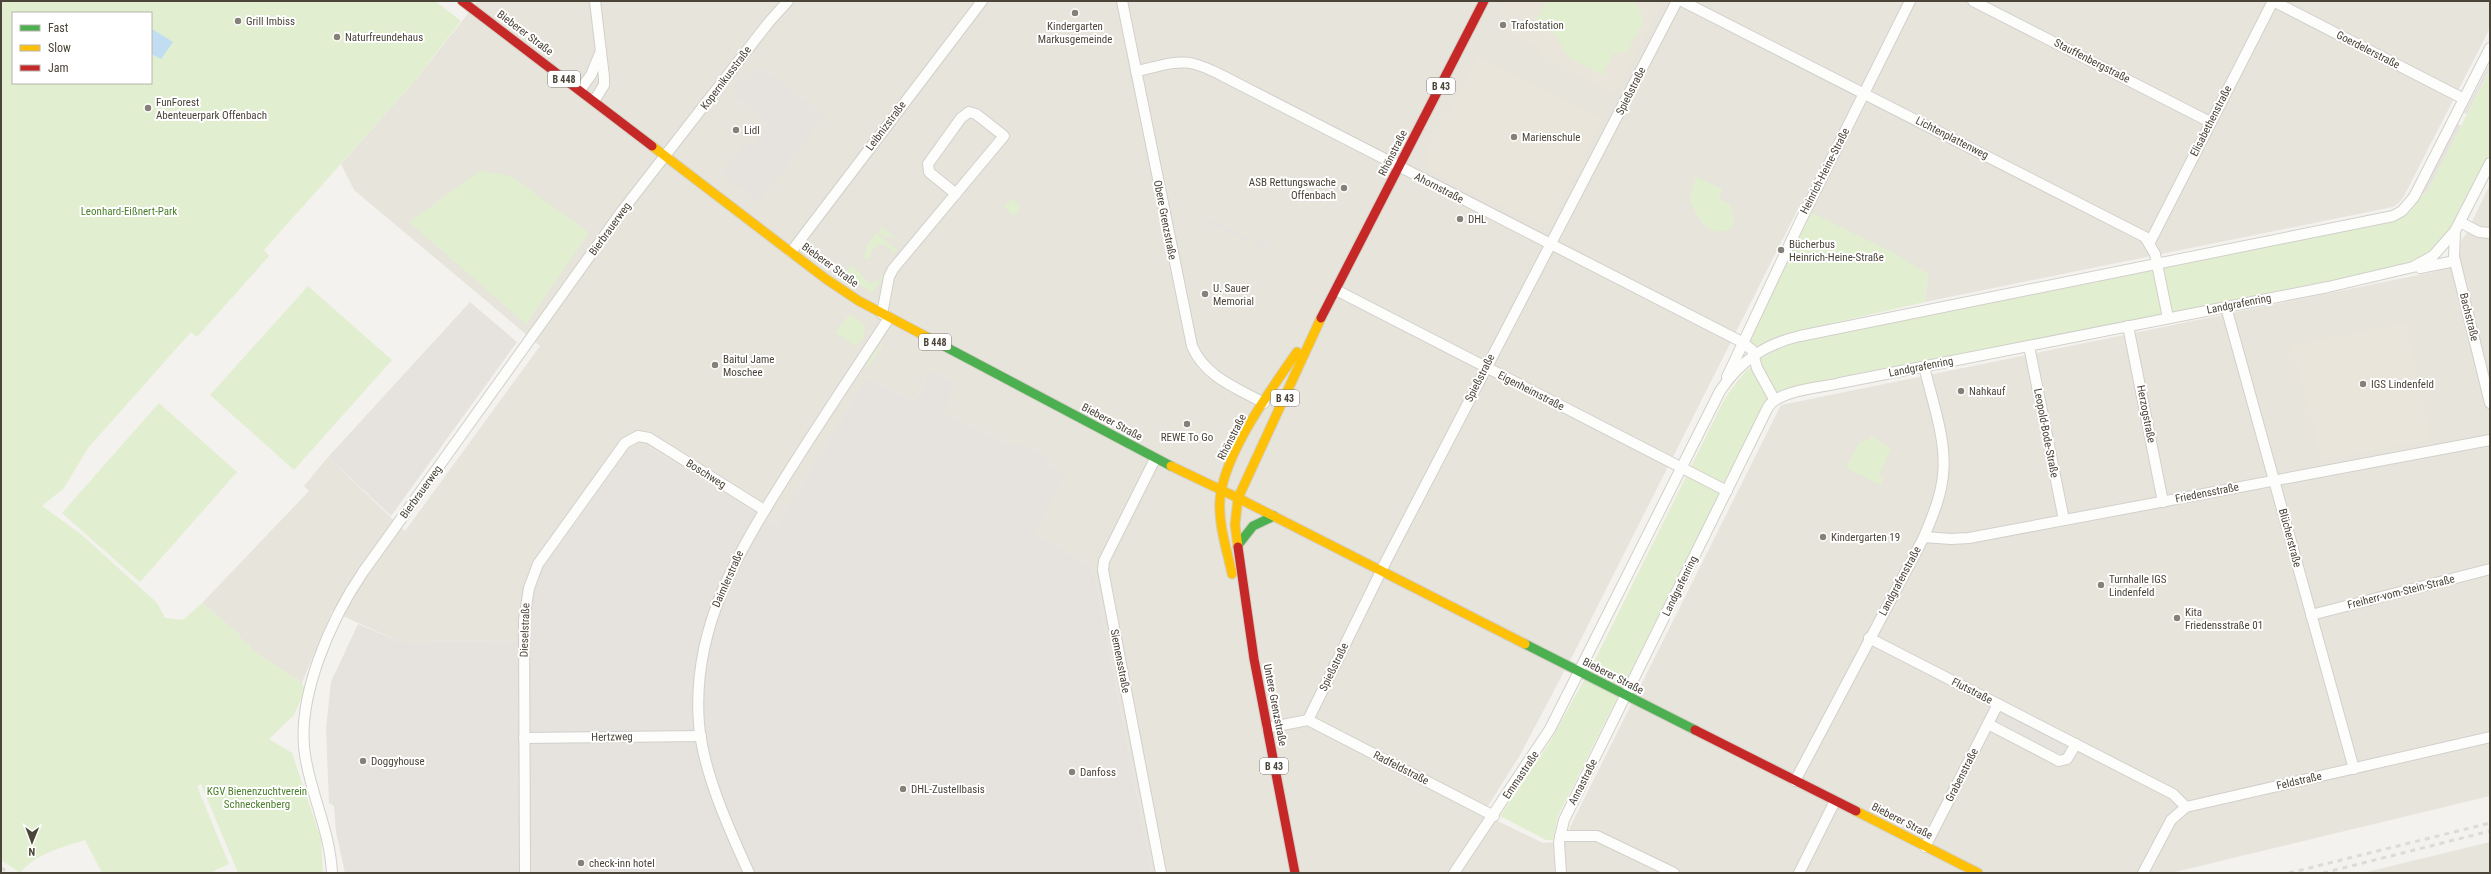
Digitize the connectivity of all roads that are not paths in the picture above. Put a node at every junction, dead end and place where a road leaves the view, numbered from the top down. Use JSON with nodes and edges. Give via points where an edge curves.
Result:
{"nodes":[{"id":1,"x":462,"y":1,"type":"edge"},
{"id":2,"x":594,"y":1,"type":"edge"},
{"id":3,"x":788,"y":1,"type":"edge"},
{"id":4,"x":982,"y":1,"type":"edge"},
{"id":5,"x":1122,"y":1,"type":"edge"},
{"id":6,"x":1484,"y":1,"type":"edge"},
{"id":7,"x":1677,"y":1,"type":"edge"},
{"id":8,"x":1682,"y":1,"type":"edge"},
{"id":9,"x":1910,"y":1,"type":"edge"},
{"id":10,"x":1973,"y":1,"type":"edge"},
{"id":11,"x":2273,"y":1,"type":"edge"},
{"id":12,"x":2490,"y":48,"type":"edge"},
{"id":13,"x":600,"y":51,"type":"junction"},
{"id":14,"x":1136,"y":71,"type":"junction"},
{"id":15,"x":580,"y":90,"type":"junction"},
{"id":16,"x":1864,"y":94,"type":"junction"},
{"id":17,"x":2464,"y":99,"type":"junction"},
{"id":18,"x":594,"y":101,"type":"junction"},
{"id":19,"x":2210,"y":122,"type":"junction"},
{"id":20,"x":666,"y":157,"type":"junction"},
{"id":21,"x":2490,"y":163,"type":"edge"},
{"id":22,"x":1399,"y":167,"type":"junction"},
{"id":23,"x":956,"y":194,"type":"junction"},
{"id":24,"x":2458,"y":226,"type":"junction"},
{"id":25,"x":2490,"y":233,"type":"edge"},
{"id":26,"x":2150,"y":242,"type":"junction"},
{"id":27,"x":1550,"y":245,"type":"junction"},
{"id":28,"x":791,"y":252,"type":"junction"},
{"id":29,"x":2456,"y":261,"type":"junction"},
{"id":30,"x":2157,"y":263,"type":"junction"},
{"id":31,"x":2395,"y":273,"type":"junction"},
{"id":32,"x":1336,"y":290,"type":"junction"},
{"id":33,"x":2226,"y":307,"type":"junction"},
{"id":34,"x":885,"y":316,"type":"junction"},
{"id":35,"x":1322,"y":316,"type":"junction"},
{"id":36,"x":2168,"y":318,"type":"junction"},
{"id":37,"x":2128,"y":326,"type":"junction"},
{"id":38,"x":1742,"y":342,"type":"junction"},
{"id":39,"x":2029,"y":346,"type":"junction"},
{"id":40,"x":1754,"y":354,"type":"junction"},
{"id":41,"x":1924,"y":366,"type":"junction"},
{"id":42,"x":1486,"y":368,"type":"junction"},
{"id":43,"x":1725,"y":384,"type":"junction"},
{"id":44,"x":1774,"y":399,"type":"junction"},
{"id":45,"x":1264,"y":402,"type":"junction"},
{"id":46,"x":2490,"y":403,"type":"edge"},
{"id":47,"x":649,"y":438,"type":"joint"},
{"id":48,"x":2490,"y":440,"type":"edge"},
{"id":49,"x":1155,"y":459,"type":"junction"},
{"id":50,"x":1682,"y":468,"type":"junction"},
{"id":51,"x":2274,"y":480,"type":"junction"},
{"id":52,"x":1222,"y":490,"type":"junction"},
{"id":53,"x":1727,"y":491,"type":"junction"},
{"id":54,"x":1238,"y":498,"type":"junction"},
{"id":55,"x":2163,"y":502,"type":"junction"},
{"id":56,"x":764,"y":510,"type":"junction"},
{"id":57,"x":1274,"y":516,"type":"junction"},
{"id":58,"x":2064,"y":520,"type":"junction"},
{"id":59,"x":1924,"y":537,"type":"junction"},
{"id":60,"x":1238,"y":544,"type":"junction"},
{"id":61,"x":2490,"y":569,"type":"edge"},
{"id":62,"x":1381,"y":571,"type":"junction"},
{"id":63,"x":2311,"y":615,"type":"junction"},
{"id":64,"x":1869,"y":638,"type":"junction"},
{"id":65,"x":1254,"y":659,"type":"junction"},
{"id":66,"x":1579,"y":673,"type":"junction"},
{"id":67,"x":1626,"y":696,"type":"junction"},
{"id":68,"x":1998,"y":704,"type":"junction"},
{"id":69,"x":1308,"y":720,"type":"junction"},
{"id":70,"x":1988,"y":724,"type":"junction"},
{"id":71,"x":1267,"y":728,"type":"junction"},
{"id":72,"x":701,"y":736,"type":"junction"},
{"id":73,"x":2490,"y":737,"type":"edge"},
{"id":74,"x":524,"y":738,"type":"junction"},
{"id":75,"x":2076,"y":744,"type":"junction"},
{"id":76,"x":2354,"y":769,"type":"junction"},
{"id":77,"x":1795,"y":781,"type":"junction"},
{"id":78,"x":1835,"y":801,"type":"junction"},
{"id":79,"x":2186,"y":808,"type":"junction"},
{"id":80,"x":1494,"y":816,"type":"junction"},
{"id":81,"x":1560,"y":836,"type":"junction"},
{"id":82,"x":1925,"y":846,"type":"junction"},
{"id":83,"x":1966,"y":870,"type":"edge"},
{"id":84,"x":332,"y":873,"type":"edge"},
{"id":85,"x":525,"y":873,"type":"edge"},
{"id":86,"x":749,"y":873,"type":"edge"},
{"id":87,"x":1161,"y":873,"type":"edge"},
{"id":88,"x":1295,"y":873,"type":"edge"},
{"id":89,"x":1454,"y":873,"type":"edge"},
{"id":90,"x":1561,"y":873,"type":"edge"},
{"id":91,"x":1674,"y":873,"type":"edge"},
{"id":92,"x":1799,"y":873,"type":"edge"},
{"id":93,"x":1978,"y":873,"type":"edge"},
{"id":94,"x":2143,"y":873,"type":"edge"}],
"edges":[{"from":1,"to":15,"type":"main road","name":"Bieberer Straße","number":"B 448"},
{"from":2,"to":13,"type":"street"},
{"from":3,"to":20,"type":"street","name":"Kopernikusstraße","via":[[769,22]]},
{"from":4,"to":28,"type":"street","name":"Leibnizstraße"},
{"from":5,"to":14,"type":"street","name":"Obere Grenzstraße"},
{"from":6,"to":22,"type":"main road","name":"Rhönstraße","number":"B 43"},
{"from":7,"to":27,"type":"street","name":"Spießstraße"},
{"from":8,"to":16,"type":"street","name":"Lichtenplattenweg"},
{"from":9,"to":16,"type":"street","name":"Heinrich-Heine-Straße"},
{"from":10,"to":19,"type":"street","name":"Stauffenbergstraße"},
{"from":11,"to":17,"type":"street","name":"Goerdelerstraße"},
{"from":11,"to":19,"type":"street","name":"Elisabethenstraße"},
{"from":12,"to":17,"type":"street"},
{"from":13,"to":15,"type":"street","via":[[593,71]]},
{"from":13,"to":18,"type":"street","via":[[604,85]]},
{"from":14,"to":22,"type":"street","name":"Ahornstraße","via":[[1182,61],[1200,64]]},
{"from":14,"to":45,"type":"street","name":"Obere Grenzstraße","via":[[1192,346],[1204,367],[1213,375]]},
{"from":15,"to":18,"type":"main road","name":"Bieberer Straße","number":"B 448"},
{"from":16,"to":26,"type":"street","name":"Lichtenplattenweg"},
{"from":16,"to":38,"type":"street","name":"Heinrich-Heine-Straße"},
{"from":17,"to":30,"type":"street","via":[[2414,198],[2398,214]]},
{"from":18,"to":20,"type":"main road","name":"Bieberer Straße","number":"B 448"},
{"from":19,"to":26,"type":"street","name":"Elisabethenstraße"},
{"from":20,"to":28,"type":"main road","name":"Bieberer Straße","number":"B 448"},
{"from":20,"to":84,"type":"street","name":"Bierbrauerweg","via":[[618,218],[360,577],[338,613],[311,690],[304,732],[306,760],[328,840]]},
{"from":21,"to":24,"type":"street"},
{"from":22,"to":27,"type":"street","name":"Ahornstraße"},
{"from":22,"to":32,"type":"main road","name":"Rhönstraße","number":"B 43"},
{"from":23,"to":23,"type":"street","name":"Daimlerstraße","via":[[1004,136],[976,114],[969,112],[961,118],[928,164],[929,172]]},
{"from":23,"to":34,"type":"street","name":"Daimlerstraße","via":[[893,268]]},
{"from":24,"to":25,"type":"street"},
{"from":24,"to":29,"type":"street","name":"Bachstraße","via":[[2454,245]]},
{"from":24,"to":31,"type":"street","name":"Landgrafenring","via":[[2433,256],[2413,268]]},
{"from":26,"to":30,"type":"street"},
{"from":27,"to":38,"type":"street","name":"Ahornstraße"},
{"from":27,"to":42,"type":"street","name":"Spießstraße"},
{"from":28,"to":34,"type":"main road","name":"Bieberer Straße","number":"B 448","via":[[842,290]]},
{"from":29,"to":31,"type":"street","name":"Landgrafenring"},
{"from":29,"to":46,"type":"street","name":"Bachstraße"},
{"from":30,"to":36,"type":"street"},
{"from":30,"to":40,"type":"street","via":[[1800,336],[1778,342]]},
{"from":31,"to":33,"type":"street","name":"Landgrafenring"},
{"from":32,"to":35,"type":"main road","name":"Rhönstraße","number":"B 43"},
{"from":32,"to":42,"type":"street","name":"Eigenheimstraße"},
{"from":33,"to":36,"type":"street","name":"Landgrafenring"},
{"from":33,"to":51,"type":"street","name":"Blücherstraße"},
{"from":34,"to":49,"type":"main road","name":"Bieberer Straße","number":"B 448"},
{"from":34,"to":56,"type":"street","name":"Daimlerstraße"},
{"from":35,"to":45,"type":"main road","name":"Rhönstraße","number":"B 43"},
{"from":35,"to":54,"type":"main road","name":"Rhönstraße","number":"B 43"},
{"from":36,"to":37,"type":"street","name":"Landgrafenring"},
{"from":37,"to":39,"type":"street","name":"Landgrafenring"},
{"from":37,"to":55,"type":"street","name":"Herzogstraße"},
{"from":38,"to":40,"type":"street","name":"Ahornstraße","via":[[1751,348]]},
{"from":38,"to":43,"type":"street"},
{"from":39,"to":41,"type":"street","name":"Landgrafenring"},
{"from":39,"to":58,"type":"street","name":"Leopold-Bode-Straße"},
{"from":40,"to":43,"type":"street"},
{"from":40,"to":44,"type":"street","name":"Ahornstraße","via":[[1757,368]]},
{"from":41,"to":44,"type":"street","name":"Landgrafenring"},
{"from":41,"to":59,"type":"street","name":"Landgrafenstraße","via":[[1944,462],[1938,502]]},
{"from":42,"to":50,"type":"street","name":"Eigenheimstraße"},
{"from":42,"to":62,"type":"street","name":"Spießstraße"},
{"from":43,"to":50,"type":"street"},
{"from":44,"to":53,"type":"street","name":"Landgrafenring"},
{"from":45,"to":52,"type":"main road","name":"Rhönstraße","number":"B 43","via":[[1226,476]]},
{"from":47,"to":56,"type":"street","name":"Boschweg"},
{"from":47,"to":74,"type":"street","name":"Dieselstraße","via":[[638,436],[625,443],[533,573],[524,620]]},
{"from":48,"to":51,"type":"street","name":"Friedensstraße"},
{"from":49,"to":52,"type":"main road","name":"Bieberer Straße","number":"B 448"},
{"from":49,"to":87,"type":"street","name":"Siemensstraße","via":[[1104,561],[1103,570]]},
{"from":50,"to":53,"type":"street","name":"Eigenheimstraße"},
{"from":50,"to":66,"type":"street"},
{"from":51,"to":55,"type":"street","name":"Friedensstraße"},
{"from":51,"to":63,"type":"street","name":"Blücherstraße"},
{"from":52,"to":54,"type":"main road","number":"B 448"},
{"from":52,"to":65,"type":"main road","name":"Untere Grenzstraße","number":"B 43","via":[[1222,524],[1235,588]]},
{"from":53,"to":67,"type":"street","name":"Landgrafenring"},
{"from":54,"to":57,"type":"main road","name":"Bieberer Straße"},
{"from":54,"to":60,"type":"main road","name":"Untere Grenzstraße","number":"B 43","via":[[1235,525]]},
{"from":55,"to":58,"type":"street","name":"Friedensstraße"},
{"from":56,"to":72,"type":"street","name":"Daimlerstraße","via":[[730,570],[712,619],[700,674]]},
{"from":57,"to":60,"type":"main road","via":[[1251,526]]},
{"from":57,"to":62,"type":"main road","name":"Bieberer Straße"},
{"from":58,"to":59,"type":"street","name":"Friedensstraße","via":[[1969,538],[1951,540]]},
{"from":59,"to":64,"type":"street","name":"Landgrafenstraße"},
{"from":60,"to":65,"type":"main road","name":"Untere Grenzstraße","number":"B 43"},
{"from":61,"to":63,"type":"street","name":"Freiherr-vom-Stein-Straße"},
{"from":62,"to":66,"type":"main road","name":"Bieberer Straße"},
{"from":62,"to":69,"type":"street","name":"Spießstraße"},
{"from":63,"to":76,"type":"street","name":"Blücherstraße"},
{"from":64,"to":68,"type":"street","name":"Flutstraße"},
{"from":64,"to":77,"type":"street","name":"Landgrafenstraße"},
{"from":65,"to":71,"type":"main road","name":"Untere Grenzstraße","number":"B 43"},
{"from":66,"to":67,"type":"main road","name":"Bieberer Straße"},
{"from":66,"to":80,"type":"street","name":"Emmastraße","via":[[1550,729]]},
{"from":67,"to":77,"type":"main road","name":"Bieberer Straße"},
{"from":67,"to":81,"type":"street","name":"Annastraße","via":[[1564,820]]},
{"from":68,"to":70,"type":"street","name":"Grabenstraße"},
{"from":68,"to":75,"type":"street","name":"Flutstraße"},
{"from":69,"to":71,"type":"street"},
{"from":69,"to":80,"type":"street","name":"Radfeldstraße"},
{"from":70,"to":75,"type":"street","via":[[2059,761],[2067,759]]},
{"from":70,"to":82,"type":"street","name":"Grabenstraße"},
{"from":71,"to":88,"type":"main road","name":"Untere Grenzstraße","number":"B 43"},
{"from":72,"to":74,"type":"street","name":"Hertzweg"},
{"from":72,"to":86,"type":"street","name":"Daimlerstraße","via":[[714,783]]},
{"from":73,"to":76,"type":"street","name":"Feldstraße"},
{"from":74,"to":85,"type":"street","name":"Dieselstraße"},
{"from":75,"to":79,"type":"street","name":"Flutstraße","via":[[2173,794]]},
{"from":76,"to":79,"type":"street","name":"Feldstraße"},
{"from":77,"to":78,"type":"main road","name":"Bieberer Straße"},
{"from":78,"to":82,"type":"main road","name":"Bieberer Straße"},
{"from":78,"to":92,"type":"street"},
{"from":79,"to":94,"type":"street","name":"Feldstraße","via":[[2171,820]]},
{"from":80,"to":89,"type":"street","name":"Emmastraße"},
{"from":81,"to":90,"type":"street","name":"Annastraße"},
{"from":81,"to":91,"type":"street","via":[[1597,836]]},
{"from":82,"to":83,"type":"main road","name":"Bieberer Straße"},
{"from":83,"to":93,"type":"main road","name":"Bieberer Straße"}]}
